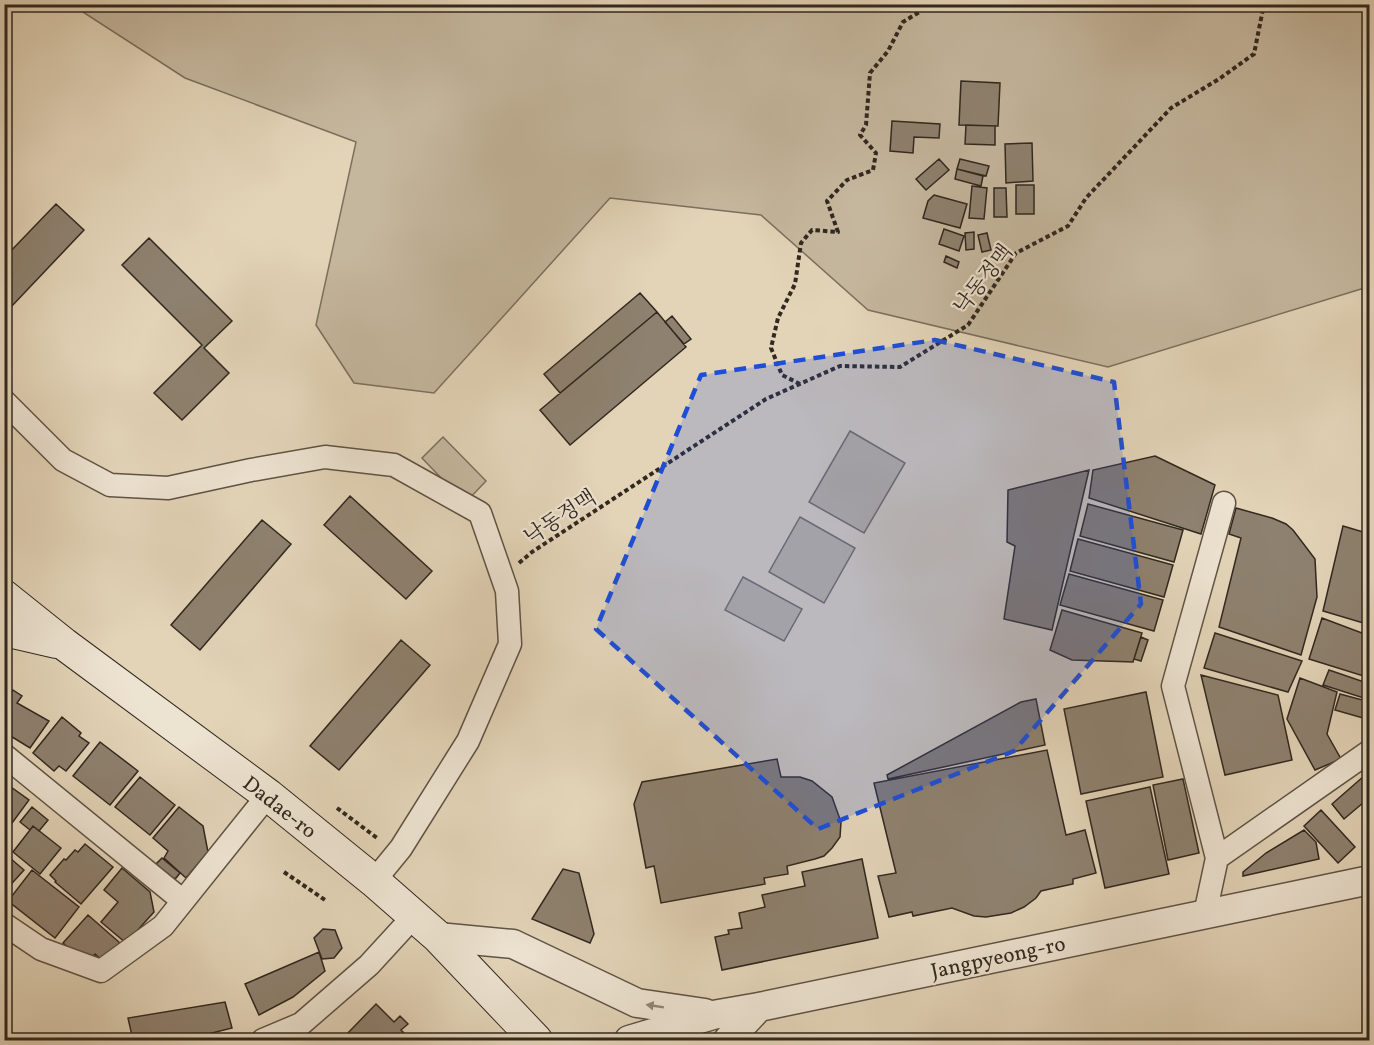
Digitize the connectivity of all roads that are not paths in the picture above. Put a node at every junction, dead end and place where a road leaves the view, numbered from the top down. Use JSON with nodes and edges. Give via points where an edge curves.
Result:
{"nodes":[{"id":1,"x":4,"y":401,"type":"edge"},
{"id":2,"x":1224,"y":503,"type":"dead end"},
{"id":3,"x":4,"y":596,"type":"edge"},
{"id":4,"x":4,"y":630,"type":"edge"},
{"id":5,"x":64,"y":644,"type":"junction"},
{"id":6,"x":1370,"y":751,"type":"edge"},
{"id":7,"x":4,"y":755,"type":"edge"},
{"id":8,"x":268,"y":795,"type":"junction"},
{"id":9,"x":1216,"y":858,"type":"junction"},
{"id":10,"x":1370,"y":880,"type":"edge"},
{"id":11,"x":374,"y":881,"type":"junction"},
{"id":12,"x":183,"y":900,"type":"junction"},
{"id":13,"x":1205,"y":914,"type":"junction"},
{"id":14,"x":413,"y":917,"type":"junction"},
{"id":15,"x":4,"y":924,"type":"edge"},
{"id":16,"x":438,"y":937,"type":"junction"},
{"id":17,"x":759,"y":1007,"type":"junction"},
{"id":18,"x":713,"y":1015,"type":"junction"},
{"id":19,"x":263,"y":1041,"type":"edge"},
{"id":20,"x":536,"y":1041,"type":"edge"},
{"id":21,"x":629,"y":1041,"type":"edge"},
{"id":22,"x":728,"y":1041,"type":"edge"}],
"edges":[{"from":1,"to":11,"type":"street","via":[[63,460],[110,485],[168,488],[325,457],[394,465],[480,513],[507,591],[510,644],[468,741],[401,848]]},
{"from":2,"to":9,"type":"street","via":[[1173,686]]},
{"from":3,"to":5,"type":"main road","name":"Dadae-ro"},
{"from":4,"to":5,"type":"main road"},
{"from":5,"to":8,"type":"main road","name":"Dadae-ro"},
{"from":6,"to":9,"type":"street"},
{"from":7,"to":12,"type":"street"},
{"from":8,"to":11,"type":"main road","name":"Dadae-ro"},
{"from":8,"to":12,"type":"street"},
{"from":9,"to":13,"type":"street"},
{"from":10,"to":13,"type":"street","name":"Jangpyeong-ro"},
{"from":11,"to":14,"type":"main road","name":"Dadae-ro"},
{"from":12,"to":15,"type":"street","via":[[163,926],[100,970],[41,949]]},
{"from":13,"to":17,"type":"street","name":"Jangpyeong-ro"},
{"from":14,"to":16,"type":"main road","name":"Dadae-ro"},
{"from":14,"to":19,"type":"street","via":[[369,965],[300,1024]]},
{"from":18,"to":16,"type":"street","one_way":true,"via":[[637,1003],[513,944]]},
{"from":16,"to":20,"type":"main road","name":"Dadae-ro"},
{"from":17,"to":18,"type":"street","name":"Jangpyeong-ro"},
{"from":17,"to":22,"type":"street"},
{"from":18,"to":21,"type":"street","name":"Jangpyeong-ro"}]}
